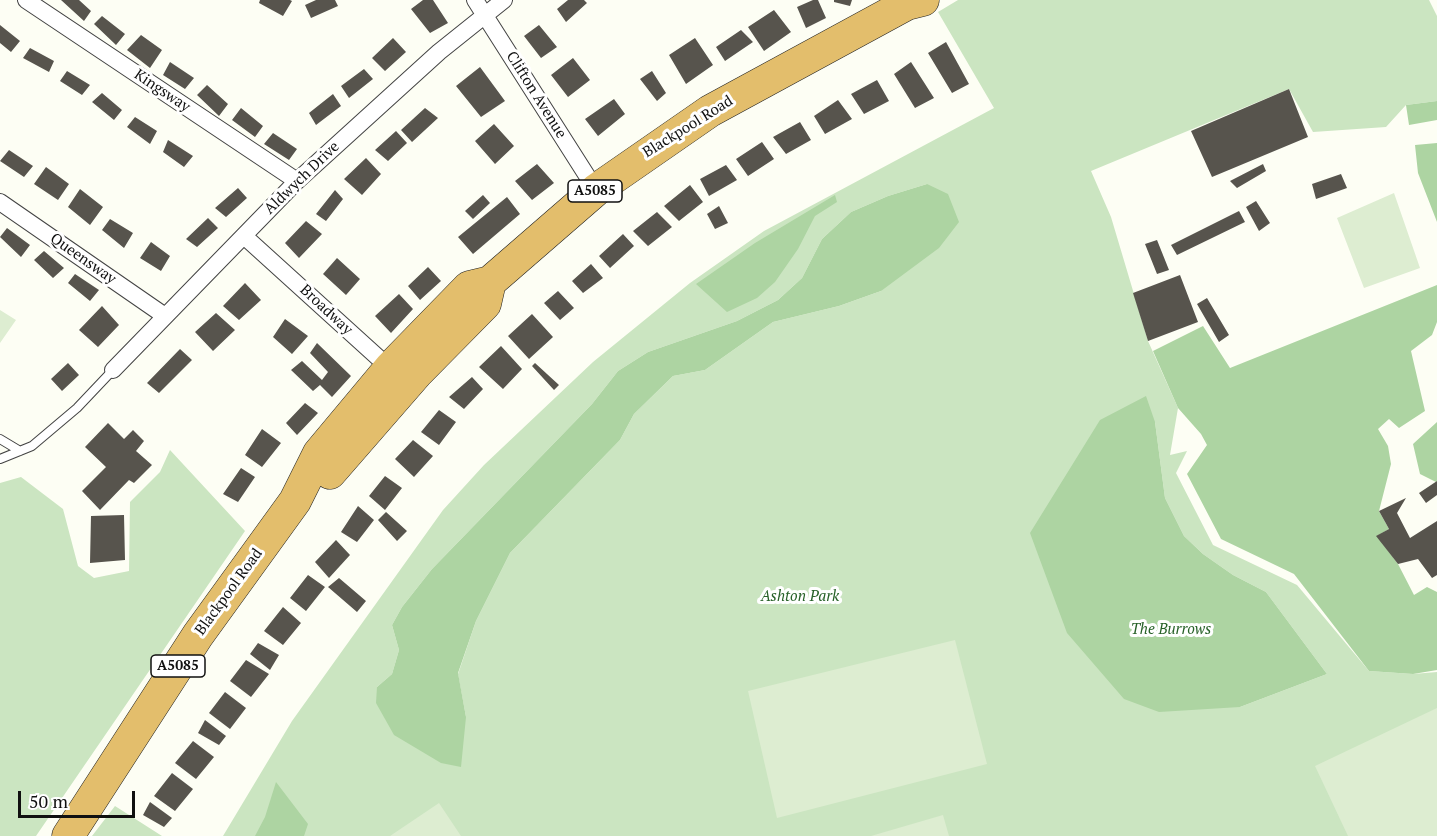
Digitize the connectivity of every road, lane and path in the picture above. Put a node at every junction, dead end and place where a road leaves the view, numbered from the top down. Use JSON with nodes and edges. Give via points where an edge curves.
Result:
{"nodes":[{"id":1,"x":26,"y":0,"type":"edge"},
{"id":2,"x":475,"y":0,"type":"edge"},
{"id":3,"x":504,"y":0,"type":"edge"},
{"id":4,"x":912,"y":1,"type":"edge"},
{"id":5,"x":485,"y":15,"type":"junction"},
{"id":6,"x":297,"y":181,"type":"junction"},
{"id":7,"x":596,"y":190,"type":"junction"},
{"id":8,"x":0,"y":202,"type":"edge"},
{"id":9,"x":244,"y":236,"type":"junction"},
{"id":10,"x":165,"y":316,"type":"junction"},
{"id":11,"x":113,"y":370,"type":"joint"},
{"id":12,"x":399,"y":376,"type":"junction"},
{"id":13,"x":0,"y":439,"type":"edge"},
{"id":14,"x":20,"y":451,"type":"junction"},
{"id":15,"x":0,"y":459,"type":"edge"},
{"id":16,"x":68,"y":836,"type":"edge"}],
"edges":[{"from":1,"to":6,"type":"street","name":"Kingsway"},
{"from":2,"to":5,"type":"street","name":"Clifton Avenue"},
{"from":3,"to":5,"type":"street","name":"Aldwych Drive"},
{"from":4,"to":7,"type":"highway","name":"Blackpool Road","number":"A5085","via":[[710,111]]},
{"from":5,"to":6,"type":"street","name":"Aldwych Drive"},
{"from":5,"to":7,"type":"street","name":"Clifton Avenue"},
{"from":6,"to":9,"type":"street","name":"Aldwych Drive"},
{"from":7,"to":12,"type":"highway","name":"Blackpool Road","number":"A5085","via":[[490,282],[469,287]]},
{"from":8,"to":10,"type":"street","name":"Queensway"},
{"from":9,"to":10,"type":"street","name":"Aldwych Drive"},
{"from":9,"to":12,"type":"street","name":"Broadway"},
{"from":10,"to":11,"type":"street","name":"Aldwych Drive"},
{"from":11,"to":14,"type":"lane","via":[[68,415],[32,446]]},
{"from":12,"to":16,"type":"highway","name":"Blackpool Road","number":"A5085","via":[[314,460],[295,501],[198,635]]},
{"from":13,"to":14,"type":"lane"},
{"from":14,"to":15,"type":"lane"}]}
